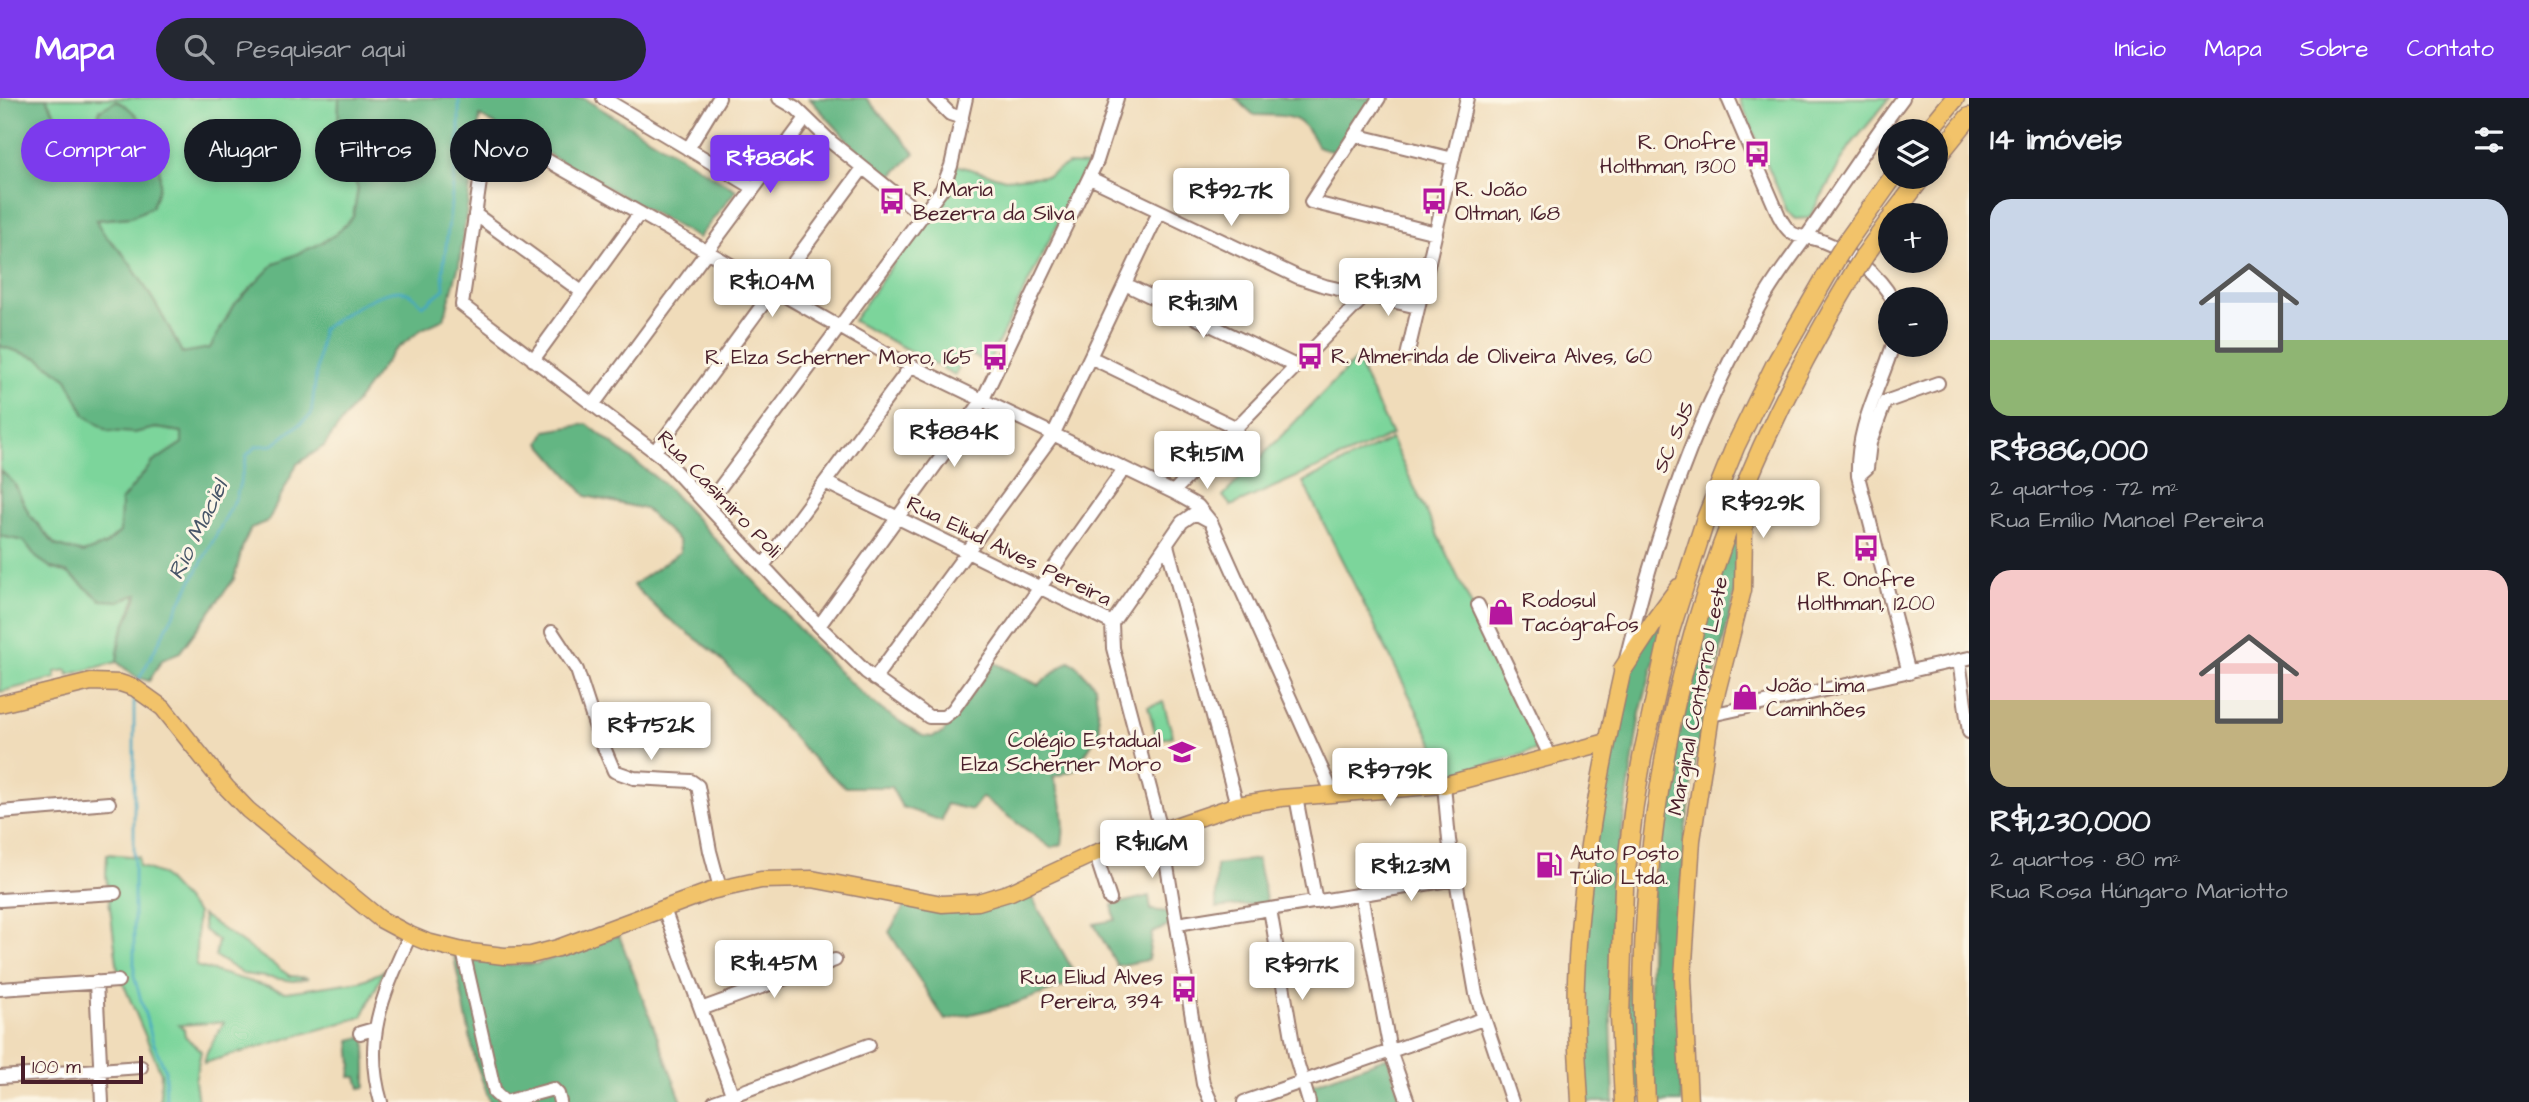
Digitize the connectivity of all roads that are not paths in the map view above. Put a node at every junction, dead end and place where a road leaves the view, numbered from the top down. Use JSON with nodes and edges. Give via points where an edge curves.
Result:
{"nodes":[{"id":1,"x":603,"y":98,"type":"edge"},
{"id":2,"x":629,"y":98,"type":"edge"},
{"id":3,"x":719,"y":98,"type":"edge"},
{"id":4,"x":779,"y":98,"type":"edge"},
{"id":5,"x":934,"y":98,"type":"edge"},
{"id":6,"x":966,"y":98,"type":"edge"},
{"id":7,"x":1118,"y":98,"type":"edge"},
{"id":8,"x":1379,"y":98,"type":"edge"},
{"id":9,"x":1467,"y":98,"type":"edge"},
{"id":10,"x":1728,"y":98,"type":"edge"},
{"id":11,"x":1903,"y":98,"type":"edge"},
{"id":12,"x":1955,"y":98,"type":"edge"},
{"id":13,"x":622,"y":110,"type":"junction"},
{"id":14,"x":1969,"y":117,"type":"edge"},
{"id":15,"x":806,"y":118,"type":"junction"},
{"id":16,"x":962,"y":118,"type":"junction"},
{"id":17,"x":1938,"y":119,"type":"edge"},
{"id":18,"x":1355,"y":135,"type":"junction"},
{"id":19,"x":1948,"y":144,"type":"edge"},
{"id":20,"x":688,"y":149,"type":"junction"},
{"id":21,"x":1453,"y":159,"type":"junction"},
{"id":22,"x":863,"y":168,"type":"junction"},
{"id":23,"x":1090,"y":178,"type":"junction"},
{"id":24,"x":754,"y":188,"type":"junction"},
{"id":25,"x":1884,"y":189,"type":"edge"},
{"id":26,"x":1159,"y":212,"type":"junction"},
{"id":27,"x":640,"y":213,"type":"junction"},
{"id":28,"x":475,"y":214,"type":"junction"},
{"id":29,"x":923,"y":216,"type":"junction"},
{"id":30,"x":1436,"y":233,"type":"junction"},
{"id":31,"x":1878,"y":238,"type":"edge"},
{"id":32,"x":1805,"y":239,"type":"junction"},
{"id":33,"x":707,"y":251,"type":"junction"},
{"id":34,"x":1125,"y":284,"type":"junction"},
{"id":35,"x":1885,"y":287,"type":"edge"},
{"id":36,"x":773,"y":290,"type":"junction"},
{"id":37,"x":582,"y":292,"type":"junction"},
{"id":38,"x":1365,"y":296,"type":"junction"},
{"id":39,"x":1418,"y":307,"type":"junction"},
{"id":40,"x":839,"y":327,"type":"junction"},
{"id":41,"x":1408,"y":356,"type":"dead end"},
{"id":42,"x":1090,"y":357,"type":"junction"},
{"id":43,"x":1889,"y":357,"type":"edge"},
{"id":44,"x":533,"y":359,"type":"junction"},
{"id":45,"x":911,"y":366,"type":"junction"},
{"id":46,"x":1296,"y":366,"type":"junction"},
{"id":47,"x":1938,"y":383,"type":"dead end"},
{"id":48,"x":982,"y":401,"type":"junction"},
{"id":49,"x":593,"y":405,"type":"junction"},
{"id":50,"x":1237,"y":428,"type":"junction"},
{"id":51,"x":1053,"y":435,"type":"junction"},
{"id":52,"x":655,"y":451,"type":"junction"},
{"id":53,"x":1752,"y":466,"type":"junction"},
{"id":54,"x":1124,"y":469,"type":"junction"},
{"id":55,"x":1858,"y":476,"type":"junction"},
{"id":56,"x":825,"y":482,"type":"junction"},
{"id":57,"x":1173,"y":492,"type":"junction"},
{"id":58,"x":707,"y":505,"type":"junction"},
{"id":59,"x":898,"y":517,"type":"junction"},
{"id":60,"x":1182,"y":522,"type":"junction"},
{"id":61,"x":1211,"y":522,"type":"junction"},
{"id":62,"x":1167,"y":545,"type":"junction"},
{"id":63,"x":967,"y":552,"type":"junction"},
{"id":64,"x":763,"y":566,"type":"junction"},
{"id":65,"x":1689,"y":574,"type":"junction"},
{"id":66,"x":1040,"y":587,"type":"junction"},
{"id":67,"x":1478,"y":604,"type":"dead end"},
{"id":68,"x":1112,"y":623,"type":"junction"},
{"id":69,"x":819,"y":626,"type":"junction"},
{"id":70,"x":552,"y":632,"type":"dead end"},
{"id":71,"x":1964,"y":659,"type":"edge"},
{"id":72,"x":1623,"y":669,"type":"junction"},
{"id":73,"x":1909,"y":673,"type":"junction"},
{"id":74,"x":874,"y":679,"type":"junction"},
{"id":75,"x":0,"y":704,"type":"edge"},
{"id":76,"x":1712,"y":715,"type":"junction"},
{"id":77,"x":1969,"y":732,"type":"edge"},
{"id":78,"x":1607,"y":742,"type":"junction"},
{"id":79,"x":1551,"y":758,"type":"junction"},
{"id":80,"x":1444,"y":785,"type":"junction"},
{"id":81,"x":1333,"y":794,"type":"junction"},
{"id":82,"x":1296,"y":797,"type":"junction"},
{"id":83,"x":108,"y":803,"type":"dead end"},
{"id":84,"x":1237,"y":805,"type":"junction"},
{"id":85,"x":0,"y":812,"type":"edge"},
{"id":86,"x":1161,"y":830,"type":"junction"},
{"id":87,"x":1095,"y":853,"type":"junction"},
{"id":88,"x":1456,"y":879,"type":"junction"},
{"id":89,"x":720,"y":888,"type":"junction"},
{"id":90,"x":115,"y":893,"type":"dead end"},
{"id":91,"x":1361,"y":894,"type":"junction"},
{"id":92,"x":1110,"y":899,"type":"dead end"},
{"id":93,"x":0,"y":900,"type":"edge"},
{"id":94,"x":1316,"y":902,"type":"junction"},
{"id":95,"x":664,"y":909,"type":"junction"},
{"id":96,"x":1270,"y":909,"type":"junction"},
{"id":97,"x":1177,"y":924,"type":"junction"},
{"id":98,"x":410,"y":935,"type":"junction"},
{"id":99,"x":463,"y":951,"type":"junction"},
{"id":100,"x":835,"y":960,"type":"dead end"},
{"id":101,"x":118,"y":981,"type":"dead end"},
{"id":102,"x":96,"y":982,"type":"junction"},
{"id":103,"x":0,"y":989,"type":"edge"},
{"id":104,"x":701,"y":1009,"type":"junction"},
{"id":105,"x":1483,"y":1019,"type":"junction"},
{"id":106,"x":374,"y":1029,"type":"junction"},
{"id":107,"x":360,"y":1033,"type":"dead end"},
{"id":108,"x":869,"y":1045,"type":"dead end"},
{"id":109,"x":1390,"y":1051,"type":"junction"},
{"id":110,"x":141,"y":1067,"type":"dead end"},
{"id":111,"x":100,"y":1070,"type":"junction"},
{"id":112,"x":0,"y":1077,"type":"edge"},
{"id":113,"x":1302,"y":1082,"type":"junction"},
{"id":114,"x":376,"y":1097,"type":"edge"},
{"id":115,"x":734,"y":1099,"type":"edge"},
{"id":116,"x":102,"y":1102,"type":"edge"},
{"id":117,"x":559,"y":1102,"type":"edge"},
{"id":118,"x":714,"y":1102,"type":"edge"},
{"id":119,"x":1211,"y":1102,"type":"edge"},
{"id":120,"x":1244,"y":1102,"type":"edge"},
{"id":121,"x":1309,"y":1102,"type":"edge"},
{"id":122,"x":1408,"y":1102,"type":"edge"},
{"id":123,"x":1512,"y":1102,"type":"edge"},
{"id":124,"x":1580,"y":1102,"type":"edge"},
{"id":125,"x":1625,"y":1102,"type":"edge"},
{"id":126,"x":1646,"y":1102,"type":"edge"},
{"id":127,"x":1689,"y":1102,"type":"edge"}],
"edges":[{"from":1,"to":13,"type":"street"},
{"from":2,"to":13,"type":"street"},
{"from":3,"to":20,"type":"street"},
{"from":4,"to":15,"type":"street"},
{"from":5,"to":16,"type":"street","via":[[950,114]]},
{"from":6,"to":16,"type":"street"},
{"from":7,"to":23,"type":"street"},
{"from":8,"to":18,"type":"street"},
{"from":9,"to":21,"type":"street"},
{"from":10,"to":32,"type":"street","via":[[1783,224]]},
{"from":11,"to":32,"type":"street"},
{"from":12,"to":17,"type":"highway"},
{"from":13,"to":20,"type":"street"},
{"from":14,"to":19,"type":"highway"},
{"from":15,"to":22,"type":"street"},
{"from":15,"to":24,"type":"street"},
{"from":16,"to":29,"type":"street","via":[[946,181]]},
{"from":18,"to":21,"type":"street"},
{"from":18,"to":30,"type":"street","via":[[1311,202]]},
{"from":20,"to":24,"type":"street"},
{"from":21,"to":30,"type":"street"},
{"from":22,"to":29,"type":"street"},
{"from":22,"to":36,"type":"street"},
{"from":23,"to":26,"type":"street"},
{"from":23,"to":48,"type":"street"},
{"from":24,"to":33,"type":"street"},
{"from":25,"to":65,"type":"highway","bridge":true,"via":[[1846,243],[1780,356],[1735,447]]},
{"from":26,"to":34,"type":"street"},
{"from":26,"to":38,"type":"street","via":[[1298,277]]},
{"from":27,"to":28,"type":"street","via":[[497,135],[485,147]]},
{"from":27,"to":33,"type":"street"},
{"from":27,"to":37,"type":"street"},
{"from":28,"to":37,"type":"street"},
{"from":28,"to":44,"type":"street","name":"Rua Casimiro Poli","via":[[462,306]]},
{"from":29,"to":40,"type":"street"},
{"from":30,"to":39,"type":"street"},
{"from":31,"to":53,"type":"highway","bridge":true,"via":[[1805,356]]},
{"from":32,"to":35,"type":"street","via":[[1823,241],[1867,268]]},
{"from":32,"to":72,"type":"street","name":"SC SJS","via":[[1749,323],[1696,435],[1660,530]]},
{"from":33,"to":36,"type":"street"},
{"from":33,"to":49,"type":"street"},
{"from":34,"to":42,"type":"street"},
{"from":34,"to":46,"type":"street"},
{"from":36,"to":40,"type":"street"},
{"from":36,"to":52,"type":"street"},
{"from":37,"to":44,"type":"street"},
{"from":38,"to":39,"type":"street"},
{"from":38,"to":46,"type":"street"},
{"from":39,"to":41,"type":"street"},
{"from":40,"to":45,"type":"street"},
{"from":40,"to":58,"type":"street"},
{"from":42,"to":50,"type":"street"},
{"from":42,"to":51,"type":"street"},
{"from":43,"to":55,"type":"street","via":[[1862,428]]},
{"from":44,"to":49,"type":"street","name":"Rua Casimiro Poli"},
{"from":45,"to":48,"type":"street"},
{"from":45,"to":56,"type":"street"},
{"from":46,"to":50,"type":"street"},
{"from":47,"to":55,"type":"street","via":[[1885,402],[1870,443],[1867,468]]},
{"from":48,"to":51,"type":"street"},
{"from":48,"to":59,"type":"street"},
{"from":49,"to":52,"type":"street","name":"Rua Casimiro Poli"},
{"from":50,"to":57,"type":"street"},
{"from":51,"to":54,"type":"street"},
{"from":51,"to":63,"type":"street"},
{"from":52,"to":58,"type":"street","name":"Rua Casimiro Poli"},
{"from":53,"to":76,"type":"main road","name":"Marginal Contorno Leste","via":[[1743,590]]},
{"from":53,"to":126,"type":"highway","via":[[1698,614],[1659,788],[1644,936]]},
{"from":54,"to":57,"type":"street"},
{"from":54,"to":66,"type":"street"},
{"from":55,"to":73,"type":"street"},
{"from":56,"to":59,"type":"street","name":"Rua Eliud Alves Pereira"},
{"from":56,"to":64,"type":"street"},
{"from":57,"to":60,"type":"street","via":[[1184,503]]},
{"from":57,"to":61,"type":"street","via":[[1198,506]]},
{"from":58,"to":64,"type":"street","name":"Rua Casimiro Poli"},
{"from":59,"to":63,"type":"street","name":"Rua Eliud Alves Pereira"},
{"from":59,"to":69,"type":"street"},
{"from":60,"to":61,"type":"street","via":[[1195,513]]},
{"from":60,"to":62,"type":"street"},
{"from":61,"to":81,"type":"street"},
{"from":62,"to":68,"type":"street"},
{"from":62,"to":84,"type":"street"},
{"from":63,"to":66,"type":"street","name":"Rua Eliud Alves Pereira"},
{"from":63,"to":74,"type":"street"},
{"from":64,"to":69,"type":"street","name":"Rua Casimiro Poli"},
{"from":65,"to":72,"type":"highway"},
{"from":65,"to":125,"type":"highway","via":[[1659,675],[1630,832],[1620,971]]},
{"from":66,"to":68,"type":"street","name":"Rua Eliud Alves Pereira"},
{"from":66,"to":74,"type":"street","name":"Rua Casimiro Poli","via":[[949,714],[939,718],[919,711]]},
{"from":67,"to":79,"type":"street"},
{"from":68,"to":86,"type":"street","name":"Rua Eliud Alves Pereira","via":[[1112,648]]},
{"from":69,"to":74,"type":"street","name":"Rua Casimiro Poli"},
{"from":70,"to":89,"type":"street","via":[[577,670],[614,771],[634,778],[691,781],[698,786]]},
{"from":71,"to":73,"type":"street"},
{"from":71,"to":77,"type":"street"},
{"from":72,"to":78,"type":"main road"},
{"from":73,"to":76,"type":"street"},
{"from":75,"to":98,"type":"main road","via":[[91,682],[110,681],[135,688],[163,708],[248,810],[366,908]]},
{"from":76,"to":127,"type":"main road","name":"Marginal Contorno Leste","via":[[1692,840],[1685,932]]},
{"from":78,"to":79,"type":"main road"},
{"from":78,"to":124,"type":"main road","via":[[1587,852],[1576,980]]},
{"from":79,"to":80,"type":"main road"},
{"from":80,"to":81,"type":"main road"},
{"from":80,"to":88,"type":"street"},
{"from":81,"to":82,"type":"main road"},
{"from":82,"to":84,"type":"main road"},
{"from":82,"to":94,"type":"street"},
{"from":83,"to":85,"type":"street"},
{"from":84,"to":86,"type":"main road"},
{"from":86,"to":87,"type":"main road"},
{"from":86,"to":97,"type":"street","name":"Rua Eliud Alves Pereira"},
{"from":87,"to":89,"type":"main road","via":[[1002,896],[963,905],[794,878]]},
{"from":87,"to":92,"type":"street"},
{"from":88,"to":91,"type":"street"},
{"from":88,"to":105,"type":"street"},
{"from":89,"to":95,"type":"main road"},
{"from":90,"to":93,"type":"street"},
{"from":91,"to":94,"type":"street"},
{"from":91,"to":109,"type":"street"},
{"from":94,"to":96,"type":"street"},
{"from":95,"to":99,"type":"main road","via":[[544,952],[504,956]]},
{"from":95,"to":104,"type":"street"},
{"from":96,"to":97,"type":"street"},
{"from":96,"to":113,"type":"street"},
{"from":97,"to":119,"type":"street","name":"Rua Eliud Alves Pereira","via":[[1203,1084]]},
{"from":98,"to":99,"type":"main road"},
{"from":98,"to":106,"type":"street"},
{"from":99,"to":117,"type":"street","via":[[495,1093],[505,1102],[553,1089]]},
{"from":100,"to":104,"type":"street"},
{"from":101,"to":102,"type":"street"},
{"from":102,"to":103,"type":"street"},
{"from":102,"to":111,"type":"street"},
{"from":104,"to":115,"type":"street"},
{"from":105,"to":109,"type":"street"},
{"from":105,"to":123,"type":"street"},
{"from":106,"to":107,"type":"street"},
{"from":106,"to":114,"type":"street"},
{"from":108,"to":115,"type":"street"},
{"from":109,"to":113,"type":"street"},
{"from":109,"to":122,"type":"street"},
{"from":110,"to":111,"type":"street"},
{"from":111,"to":112,"type":"street"},
{"from":111,"to":116,"type":"street"},
{"from":113,"to":120,"type":"street"},
{"from":113,"to":121,"type":"street"},
{"from":115,"to":118,"type":"street"}]}
